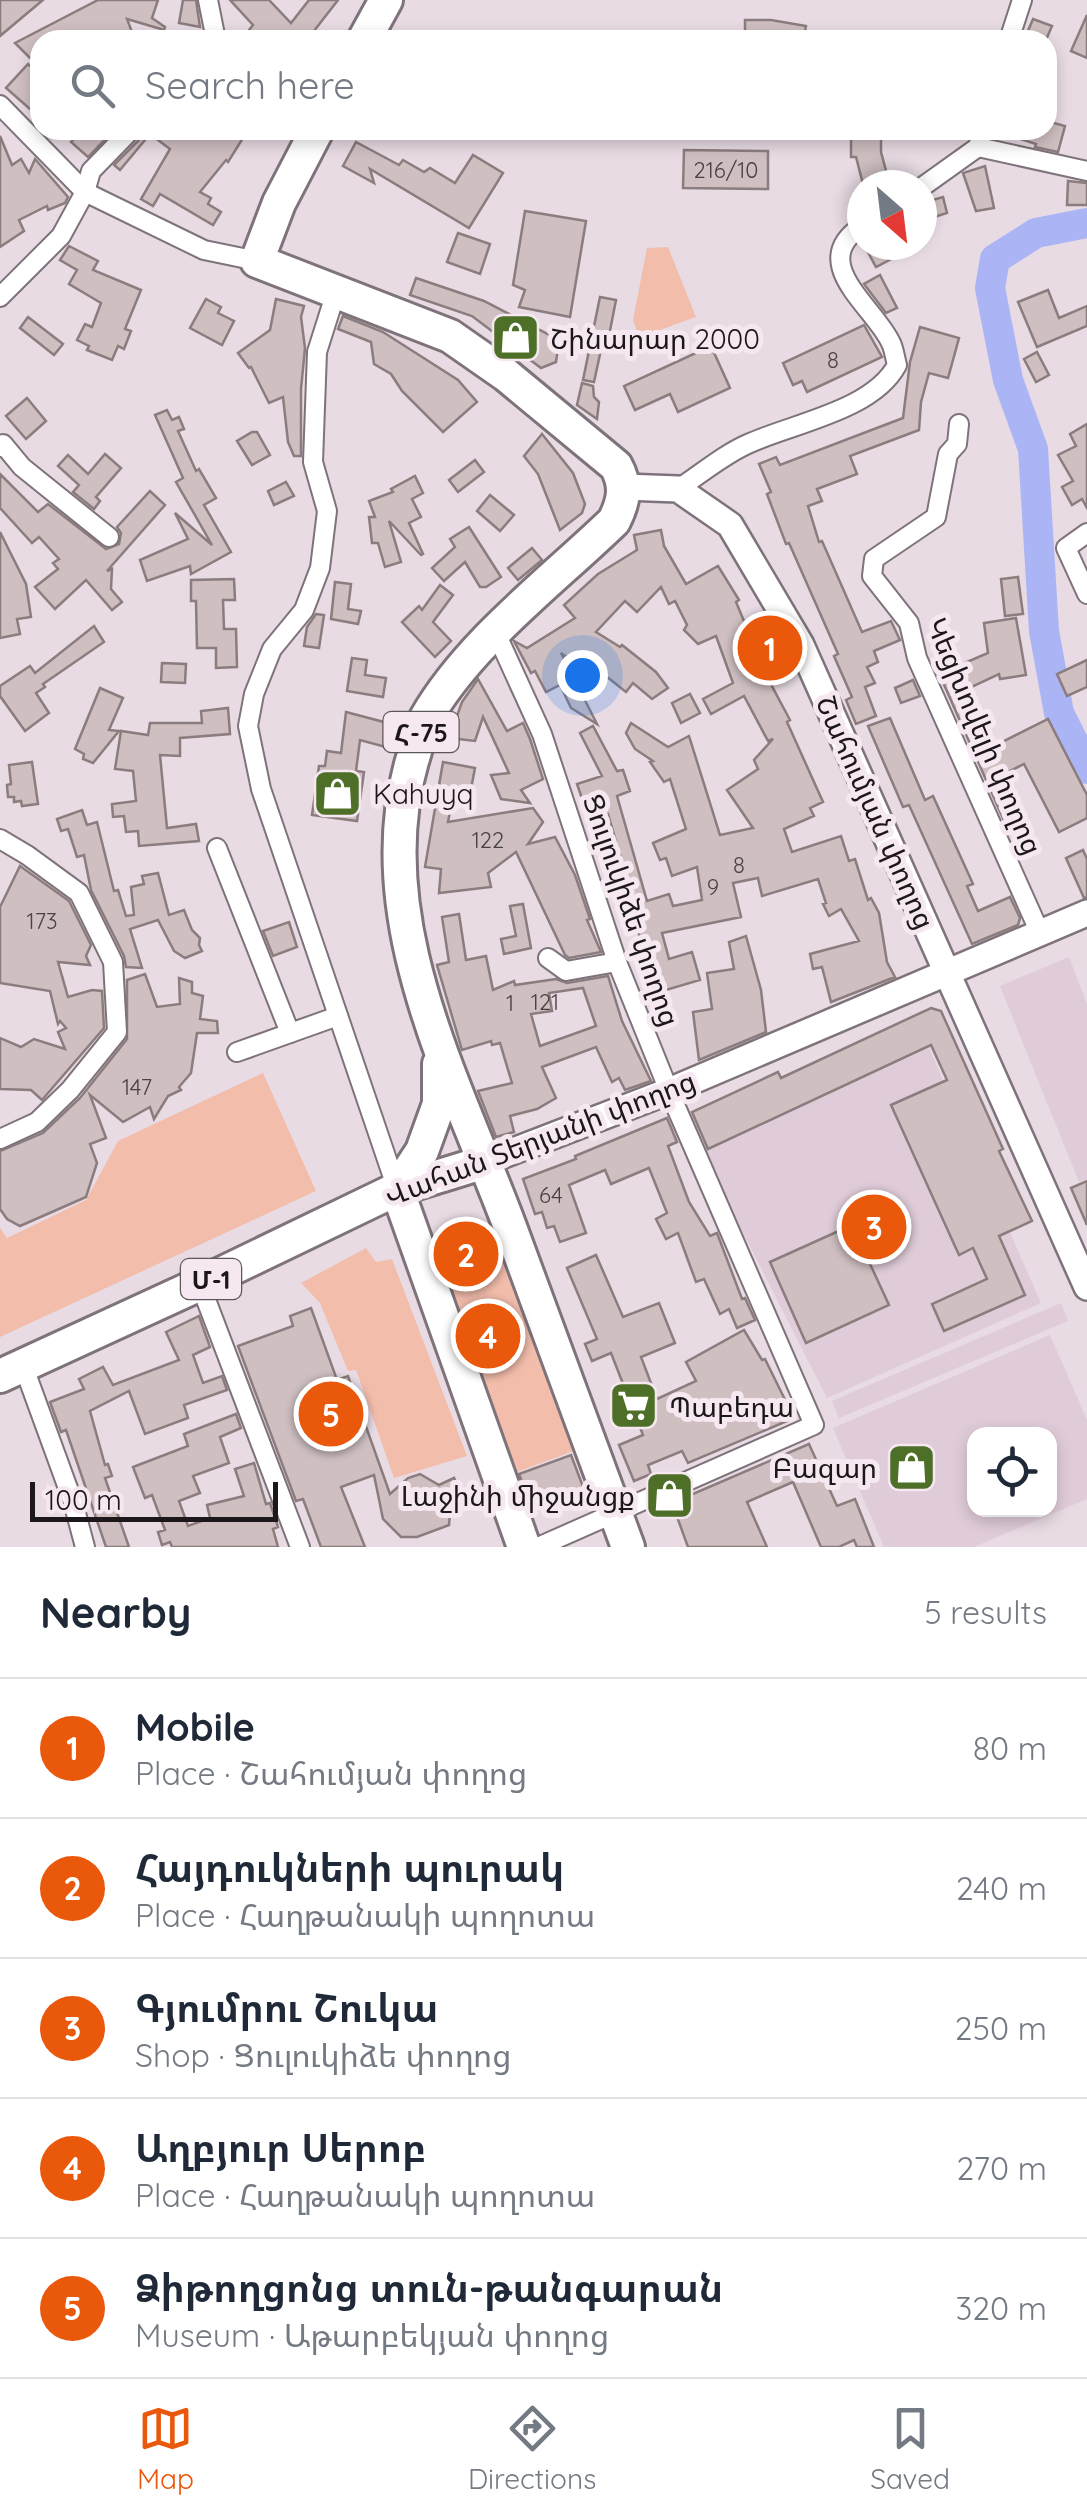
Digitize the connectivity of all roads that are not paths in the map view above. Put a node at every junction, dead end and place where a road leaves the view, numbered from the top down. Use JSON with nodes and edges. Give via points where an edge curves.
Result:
{"nodes":[{"id":1,"x":208,"y":0,"type":"edge"},
{"id":2,"x":386,"y":0,"type":"edge"},
{"id":3,"x":1022,"y":0,"type":"edge"},
{"id":4,"x":214,"y":30,"type":"edge"},
{"id":5,"x":370,"y":30,"type":"edge"},
{"id":6,"x":1012,"y":30,"type":"edge"},
{"id":7,"x":0,"y":105,"type":"edge"},
{"id":8,"x":30,"y":136,"type":"edge"},
{"id":9,"x":34,"y":140,"type":"edge"},
{"id":10,"x":121,"y":140,"type":"edge"},
{"id":11,"x":312,"y":140,"type":"edge"},
{"id":12,"x":978,"y":140,"type":"edge"},
{"id":13,"x":986,"y":140,"type":"edge"},
{"id":14,"x":1087,"y":172,"type":"edge"},
{"id":15,"x":937,"y":174,"type":"edge"},
{"id":16,"x":85,"y":192,"type":"junction"},
{"id":17,"x":847,"y":235,"type":"edge"},
{"id":18,"x":257,"y":261,"type":"junction"},
{"id":19,"x":336,"y":292,"type":"junction"},
{"id":20,"x":0,"y":297,"type":"edge"},
{"id":21,"x":959,"y":424,"type":"dead end"},
{"id":22,"x":0,"y":447,"type":"edge"},
{"id":23,"x":624,"y":487,"type":"junction"},
{"id":24,"x":678,"y":489,"type":"junction"},
{"id":25,"x":1087,"y":534,"type":"edge"},
{"id":26,"x":109,"y":537,"type":"dead end"},
{"id":27,"x":1087,"y":594,"type":"edge"},
{"id":28,"x":496,"y":633,"type":"junction"},
{"id":29,"x":0,"y":840,"type":"edge"},
{"id":30,"x":217,"y":848,"type":"dead end"},
{"id":31,"x":1087,"y":913,"type":"edge"},
{"id":32,"x":1040,"y":933,"type":"junction"},
{"id":33,"x":548,"y":958,"type":"dead end"},
{"id":34,"x":617,"y":962,"type":"junction"},
{"id":35,"x":948,"y":972,"type":"junction"},
{"id":36,"x":338,"y":1016,"type":"junction"},
{"id":37,"x":290,"y":1033,"type":"junction"},
{"id":38,"x":439,"y":1048,"type":"junction"},
{"id":39,"x":237,"y":1052,"type":"dead end"},
{"id":40,"x":669,"y":1091,"type":"junction"},
{"id":41,"x":0,"y":1139,"type":"edge"},
{"id":42,"x":486,"y":1162,"type":"junction"},
{"id":43,"x":397,"y":1188,"type":"junction"},
{"id":44,"x":200,"y":1284,"type":"junction"},
{"id":45,"x":1087,"y":1288,"type":"edge"},
{"id":46,"x":11,"y":1371,"type":"edge"},
{"id":47,"x":616,"y":1513,"type":"junction"},
{"id":48,"x":85,"y":1547,"type":"edge"},
{"id":49,"x":300,"y":1547,"type":"edge"},
{"id":50,"x":524,"y":1547,"type":"edge"},
{"id":51,"x":538,"y":1547,"type":"edge"},
{"id":52,"x":628,"y":1547,"type":"edge"}],
"edges":[{"from":1,"to":4,"type":"street"},
{"from":2,"to":5,"type":"highway"},
{"from":3,"to":6,"type":"street"},
{"from":7,"to":8,"type":"street"},
{"from":9,"to":16,"type":"street"},
{"from":10,"to":16,"type":"street","via":[[92,171]]},
{"from":11,"to":18,"type":"highway"},
{"from":12,"to":15,"type":"street"},
{"from":13,"to":14,"type":"street"},
{"from":16,"to":18,"type":"street","via":[[204,250]]},
{"from":16,"to":20,"type":"street","via":[[62,236]]},
{"from":17,"to":24,"type":"street","via":[[840,256],[850,290],[892,343],[897,365],[890,378],[870,396],[745,445]]},
{"from":18,"to":19,"type":"highway"},
{"from":19,"to":23,"type":"highway","via":[[450,336],[616,466]]},
{"from":19,"to":36,"type":"street","via":[[317,352],[314,462],[327,511],[320,568],[304,610],[272,649],[248,726],[261,789]]},
{"from":21,"to":32,"type":"street","name":"Կեցխովելի փողոց","via":[[936,517],[874,559],[872,576],[909,623],[917,658]]},
{"from":22,"to":26,"type":"street"},
{"from":23,"to":24,"type":"street"},
{"from":23,"to":28,"type":"highway","number":"Հ-75","via":[[614,520]]},
{"from":24,"to":35,"type":"street","name":"Շահումյան փողոց","via":[[730,526],[801,645]]},
{"from":25,"to":27,"type":"street","via":[[1066,548]]},
{"from":28,"to":34,"type":"street","name":"Ցուլուկիձե փողոց","via":[[542,734]]},
{"from":28,"to":38,"type":"highway","number":"Հ-75","via":[[424,721],[402,798],[400,884]]},
{"from":29,"to":41,"type":"street","via":[[78,894],[113,962],[117,1032],[37,1122]]},
{"from":30,"to":37,"type":"street"},
{"from":31,"to":32,"type":"street","name":"Վահան Տերյանի փողոց"},
{"from":32,"to":35,"type":"street","name":"Վահան Տերյանի փողոց"},
{"from":33,"to":34,"type":"street","via":[[566,971]]},
{"from":34,"to":40,"type":"street","name":"Ցուլուկիձե փողոց"},
{"from":35,"to":40,"type":"street","name":"Վահան Տերյանի փողոց"},
{"from":35,"to":45,"type":"street","name":"Շահումյան փողոց"},
{"from":36,"to":37,"type":"street"},
{"from":36,"to":43,"type":"street"},
{"from":37,"to":39,"type":"street"},
{"from":38,"to":42,"type":"highway","number":"Հ-75"},
{"from":38,"to":43,"type":"highway","number":"Հ-75","via":[[440,1104],[422,1152]]},
{"from":40,"to":42,"type":"street","name":"Վահան Տերյանի փողոց"},
{"from":40,"to":47,"type":"street","name":"Ցուլուկիձե փողոց","via":[[814,1425]]},
{"from":42,"to":43,"type":"highway","name":"Վահան Տերյանի փողոց","number":"Մ-1"},
{"from":42,"to":47,"type":"highway"},
{"from":43,"to":44,"type":"highway","name":"Վահան Տերյանի փողոց","number":"Մ-1"},
{"from":43,"to":50,"type":"highway"},
{"from":44,"to":46,"type":"highway","name":"Վահան Տերյանի փողոց","number":"Մ-1"},
{"from":44,"to":49,"type":"street"},
{"from":46,"to":48,"type":"street","via":[[73,1502]]},
{"from":47,"to":51,"type":"street"},
{"from":47,"to":52,"type":"highway"}]}
